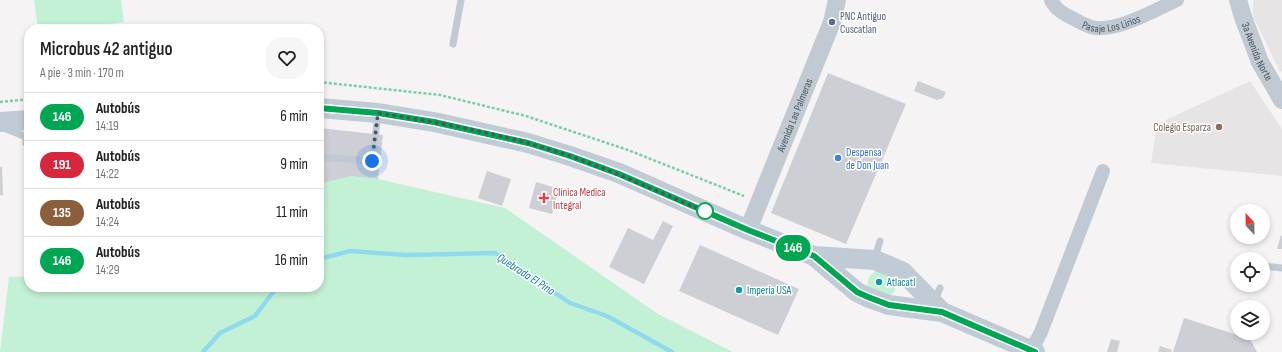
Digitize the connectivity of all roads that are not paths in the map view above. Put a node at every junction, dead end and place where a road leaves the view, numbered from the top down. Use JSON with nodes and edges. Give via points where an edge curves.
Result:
{"nodes":[{"id":1,"x":461,"y":0,"type":"edge"},
{"id":2,"x":837,"y":0,"type":"edge"},
{"id":3,"x":1051,"y":0,"type":"edge"},
{"id":4,"x":1177,"y":0,"type":"edge"},
{"id":5,"x":1232,"y":0,"type":"edge"},
{"id":6,"x":453,"y":44,"type":"dead end"},
{"id":7,"x":1282,"y":100,"type":"edge"},
{"id":8,"x":324,"y":108,"type":"edge"},
{"id":9,"x":378,"y":113,"type":"junction"},
{"id":10,"x":24,"y":120,"type":"edge"},
{"id":11,"x":0,"y":122,"type":"edge"},
{"id":12,"x":0,"y":126,"type":"edge"},
{"id":13,"x":24,"y":135,"type":"edge"},
{"id":14,"x":324,"y":157,"type":"edge"},
{"id":15,"x":1103,"y":171,"type":"dead end"},
{"id":16,"x":748,"y":230,"type":"junction"},
{"id":17,"x":880,"y":241,"type":"dead end"},
{"id":18,"x":814,"y":256,"type":"junction"},
{"id":19,"x":875,"y":260,"type":"junction"},
{"id":20,"x":1270,"y":267,"type":"edge"},
{"id":21,"x":1282,"y":268,"type":"edge"},
{"id":22,"x":903,"y":272,"type":"junction"},
{"id":23,"x":857,"y":292,"type":"junction"},
{"id":24,"x":939,"y":301,"type":"junction"},
{"id":25,"x":889,"y":305,"type":"junction"},
{"id":26,"x":1033,"y":351,"type":"edge"}],
"edges":[{"from":1,"to":6,"type":"lane"},
{"from":2,"to":16,"type":"street","name":"Avenida Las Palmeras","via":[[832,22]]},
{"from":3,"to":4,"type":"street","name":"Pasaje Los Lirios","via":[[1063,14],[1090,27],[1106,28],[1117,26]]},
{"from":5,"to":7,"type":"street","name":"3a Avenida Norte","via":[[1260,62]]},
{"from":8,"to":9,"type":"main road"},
{"from":9,"to":14,"type":"lane","via":[[372,161]]},
{"from":9,"to":16,"type":"main road","via":[[434,122],[556,151],[619,174]]},
{"from":10,"to":11,"type":"main road"},
{"from":12,"to":13,"type":"lane"},
{"from":15,"to":26,"type":"street"},
{"from":16,"to":18,"type":"main road"},
{"from":17,"to":19,"type":"lane"},
{"from":18,"to":19,"type":"main road"},
{"from":18,"to":23,"type":"main road"},
{"from":19,"to":22,"type":"main road"},
{"from":19,"to":23,"type":"main road","via":[[860,273]]},
{"from":20,"to":21,"type":"lane"},
{"from":22,"to":24,"type":"main road"},
{"from":22,"to":25,"type":"main road","via":[[905,292]]},
{"from":23,"to":25,"type":"main road"},
{"from":24,"to":25,"type":"main road"},
{"from":24,"to":26,"type":"main road"}]}
